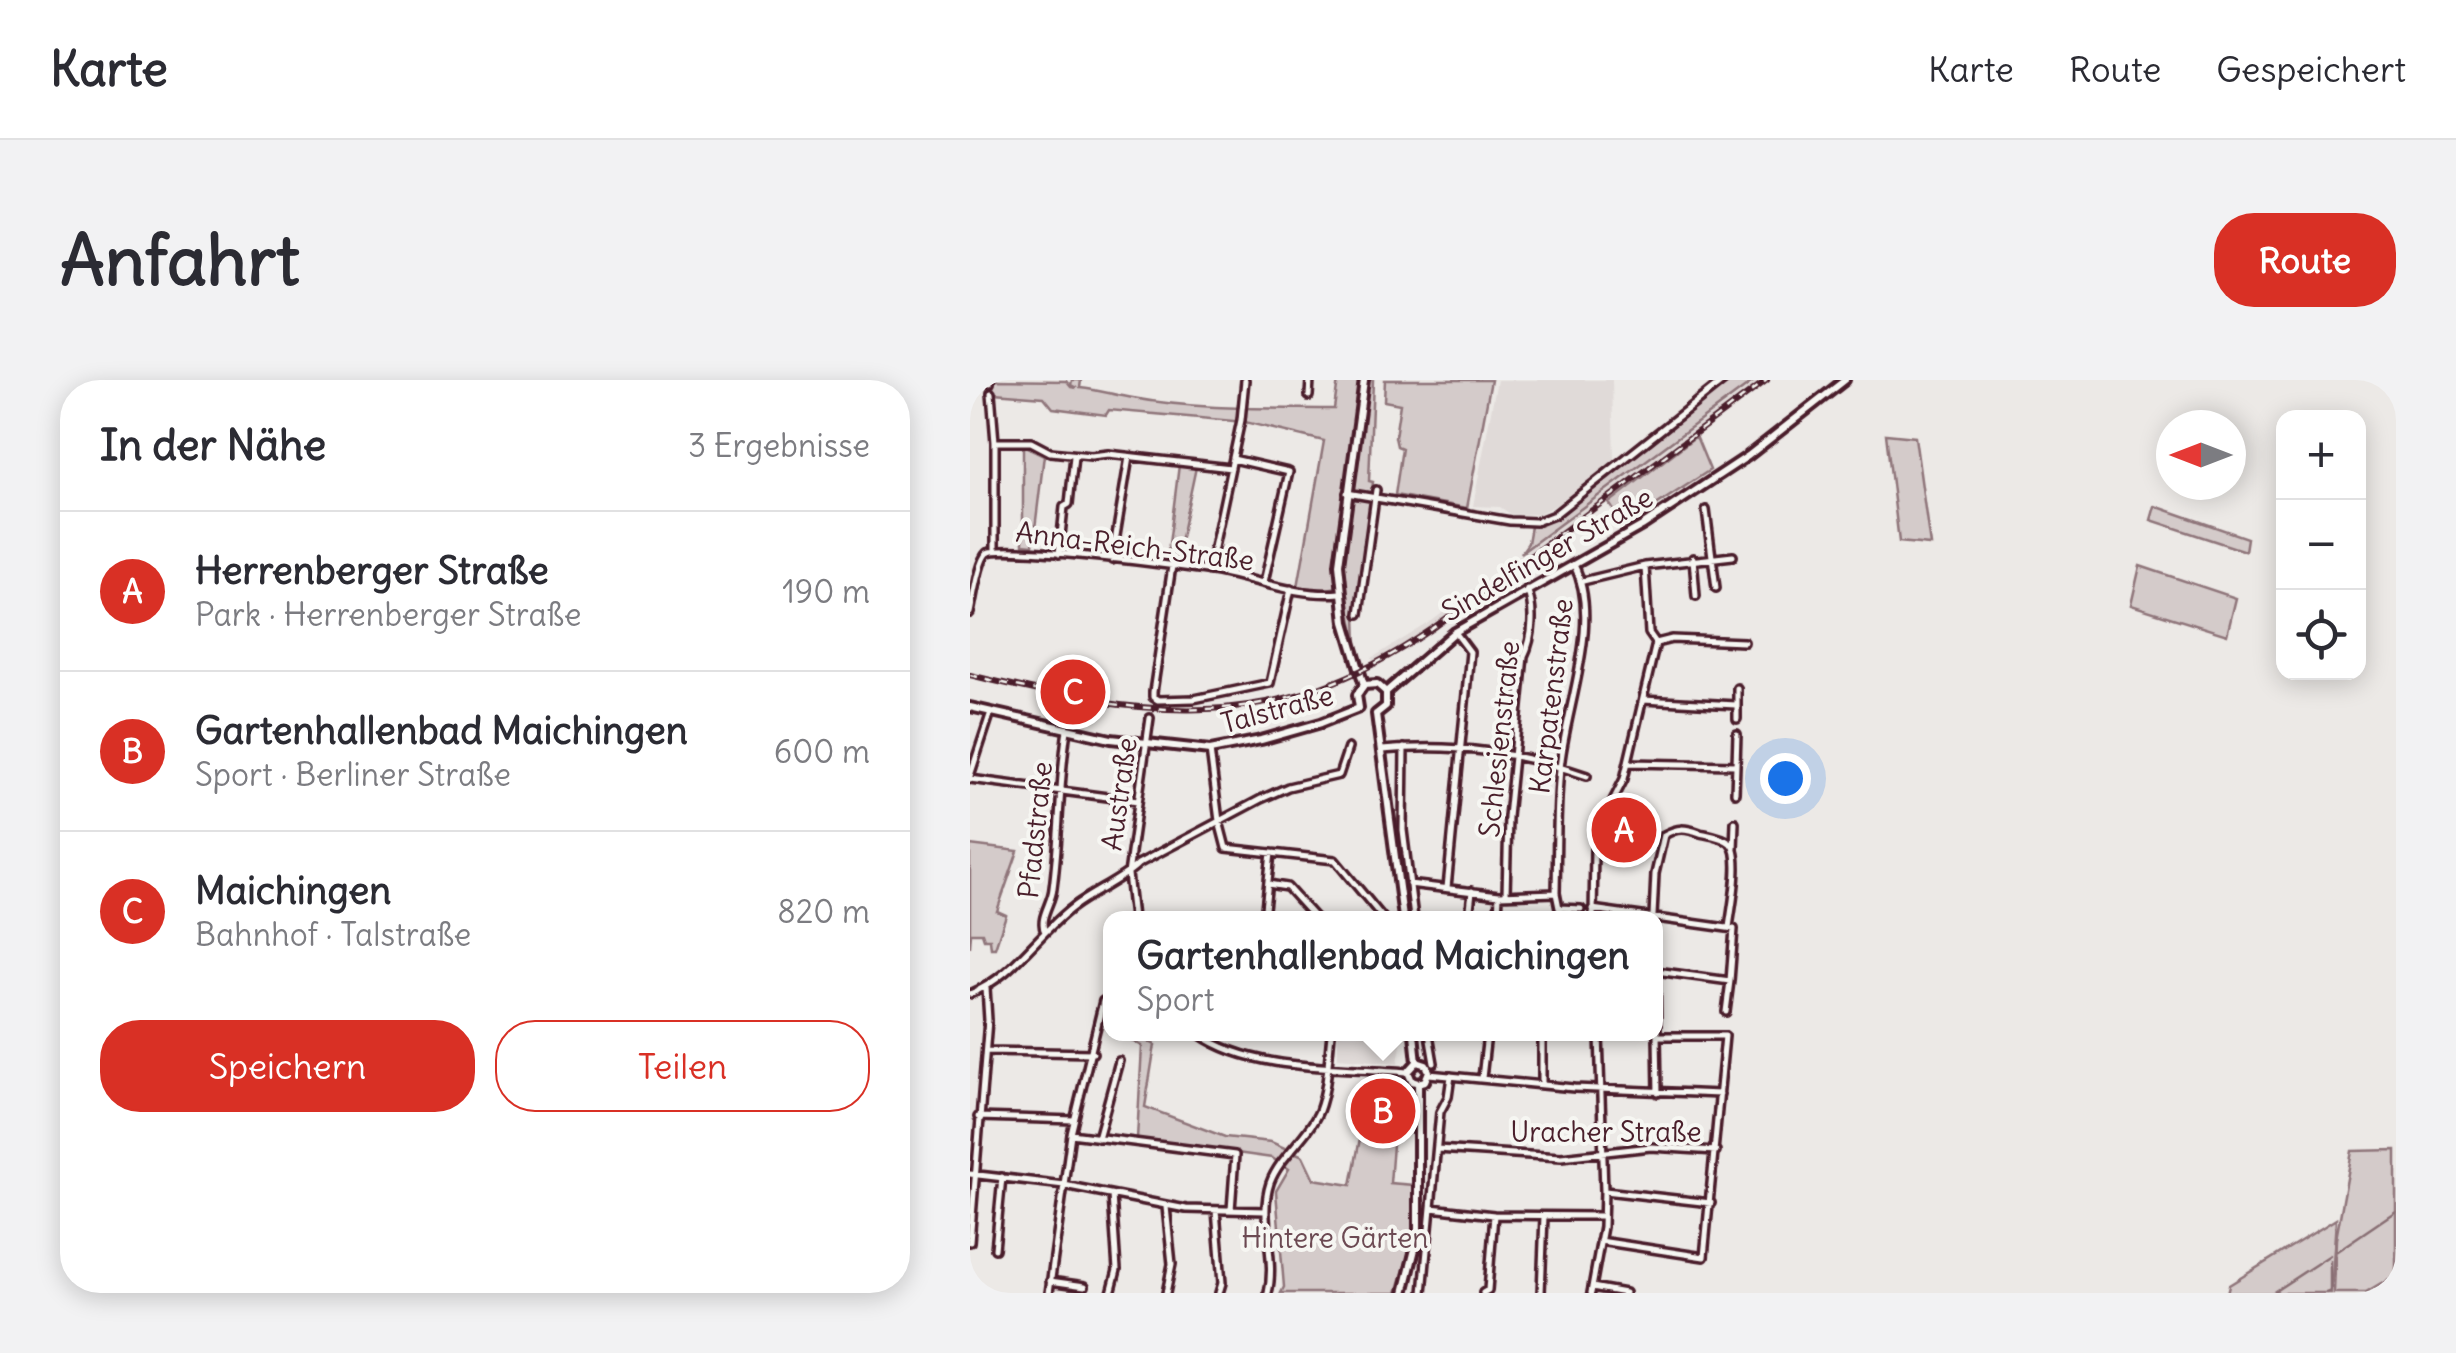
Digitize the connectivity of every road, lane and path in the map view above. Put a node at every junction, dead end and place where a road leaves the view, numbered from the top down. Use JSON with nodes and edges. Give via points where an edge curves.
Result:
{"nodes":[{"id":1,"x":1245,"y":380,"type":"edge"},
{"id":2,"x":1310,"y":380,"type":"edge"},
{"id":3,"x":1364,"y":380,"type":"edge"},
{"id":4,"x":1724,"y":380,"type":"edge"},
{"id":5,"x":1846,"y":380,"type":"edge"},
{"id":6,"x":990,"y":393,"type":"dead end"},
{"id":7,"x":1309,"y":396,"type":"dead end"},
{"id":8,"x":995,"y":442,"type":"junction"},
{"id":9,"x":1074,"y":454,"type":"junction"},
{"id":10,"x":1128,"y":456,"type":"junction"},
{"id":11,"x":1233,"y":459,"type":"junction"},
{"id":12,"x":1230,"y":468,"type":"junction"},
{"id":13,"x":1376,"y":490,"type":"dead end"},
{"id":14,"x":1348,"y":493,"type":"junction"},
{"id":15,"x":1376,"y":498,"type":"junction"},
{"id":16,"x":1706,"y":510,"type":"dead end"},
{"id":17,"x":995,"y":550,"type":"junction"},
{"id":18,"x":1059,"y":554,"type":"junction"},
{"id":19,"x":1732,"y":556,"type":"dead end"},
{"id":20,"x":1714,"y":557,"type":"junction"},
{"id":21,"x":1693,"y":558,"type":"junction"},
{"id":22,"x":1112,"y":560,"type":"junction"},
{"id":23,"x":1574,"y":565,"type":"junction"},
{"id":24,"x":1172,"y":566,"type":"junction"},
{"id":25,"x":1644,"y":566,"type":"junction"},
{"id":26,"x":1209,"y":571,"type":"junction"},
{"id":27,"x":1582,"y":581,"type":"junction"},
{"id":28,"x":1264,"y":582,"type":"junction"},
{"id":29,"x":1291,"y":588,"type":"junction"},
{"id":30,"x":1716,"y":588,"type":"dead end"},
{"id":31,"x":1527,"y":590,"type":"junction"},
{"id":32,"x":1340,"y":593,"type":"junction"},
{"id":33,"x":1696,"y":596,"type":"dead end"},
{"id":34,"x":970,"y":612,"type":"edge"},
{"id":35,"x":1360,"y":614,"type":"dead end"},
{"id":36,"x":1455,"y":632,"type":"junction"},
{"id":37,"x":1744,"y":642,"type":"dead end"},
{"id":38,"x":1656,"y":643,"type":"junction"},
{"id":39,"x":1364,"y":685,"type":"junction"},
{"id":40,"x":1738,"y":688,"type":"dead end"},
{"id":41,"x":1386,"y":692,"type":"junction"},
{"id":42,"x":1643,"y":700,"type":"junction"},
{"id":43,"x":1736,"y":705,"type":"junction"},
{"id":44,"x":970,"y":707,"type":"edge"},
{"id":45,"x":1359,"y":708,"type":"junction"},
{"id":46,"x":991,"y":712,"type":"junction"},
{"id":47,"x":1376,"y":714,"type":"junction"},
{"id":48,"x":1150,"y":718,"type":"dead end"},
{"id":49,"x":1737,"y":719,"type":"dead end"},
{"id":50,"x":1066,"y":730,"type":"junction"},
{"id":51,"x":1737,"y":734,"type":"dead end"},
{"id":52,"x":1146,"y":744,"type":"junction"},
{"id":53,"x":1461,"y":747,"type":"junction"},
{"id":54,"x":1348,"y":748,"type":"dead end"},
{"id":55,"x":1404,"y":748,"type":"junction"},
{"id":56,"x":1210,"y":750,"type":"junction"},
{"id":57,"x":1382,"y":750,"type":"junction"},
{"id":58,"x":1514,"y":753,"type":"junction"},
{"id":59,"x":1628,"y":764,"type":"junction"},
{"id":60,"x":1736,"y":765,"type":"junction"},
{"id":61,"x":1560,"y":766,"type":"junction"},
{"id":62,"x":1587,"y":776,"type":"dead end"},
{"id":63,"x":970,"y":777,"type":"edge"},
{"id":64,"x":1058,"y":790,"type":"junction"},
{"id":65,"x":1735,"y":793,"type":"dead end"},
{"id":66,"x":1138,"y":800,"type":"junction"},
{"id":67,"x":1219,"y":820,"type":"junction"},
{"id":68,"x":1734,"y":822,"type":"dead end"},
{"id":69,"x":1734,"y":850,"type":"junction"},
{"id":70,"x":1272,"y":853,"type":"junction"},
{"id":71,"x":1128,"y":874,"type":"junction"},
{"id":72,"x":1268,"y":884,"type":"junction"},
{"id":73,"x":1399,"y":884,"type":"junction"},
{"id":74,"x":1409,"y":884,"type":"junction"},
{"id":75,"x":1447,"y":888,"type":"junction"},
{"id":76,"x":1472,"y":892,"type":"junction"},
{"id":77,"x":1556,"y":893,"type":"junction"},
{"id":78,"x":1502,"y":894,"type":"junction"},
{"id":79,"x":1582,"y":908,"type":"dead end"},
{"id":80,"x":1592,"y":909,"type":"joint"},
{"id":81,"x":1133,"y":911,"type":"edge"},
{"id":82,"x":1265,"y":911,"type":"edge"},
{"id":83,"x":1309,"y":911,"type":"edge"},
{"id":84,"x":1377,"y":911,"type":"edge"},
{"id":85,"x":1402,"y":911,"type":"edge"},
{"id":86,"x":1413,"y":911,"type":"edge"},
{"id":87,"x":1470,"y":911,"type":"edge"},
{"id":88,"x":1499,"y":911,"type":"edge"},
{"id":89,"x":1607,"y":911,"type":"edge"},
{"id":90,"x":1653,"y":911,"type":"edge"},
{"id":91,"x":1663,"y":918,"type":"edge"},
{"id":92,"x":1732,"y":928,"type":"junction"},
{"id":93,"x":1045,"y":932,"type":"junction"},
{"id":94,"x":1663,"y":975,"type":"edge"},
{"id":95,"x":1730,"y":981,"type":"junction"},
{"id":96,"x":986,"y":988,"type":"junction"},
{"id":97,"x":970,"y":994,"type":"edge"},
{"id":98,"x":1103,"y":1001,"type":"dead end"},
{"id":99,"x":1726,"y":1012,"type":"dead end"},
{"id":100,"x":1663,"y":1036,"type":"edge"},
{"id":101,"x":1213,"y":1041,"type":"edge"},
{"id":102,"x":1330,"y":1041,"type":"edge"},
{"id":103,"x":1414,"y":1041,"type":"edge"},
{"id":104,"x":1430,"y":1041,"type":"edge"},
{"id":105,"x":1487,"y":1041,"type":"edge"},
{"id":106,"x":1542,"y":1041,"type":"edge"},
{"id":107,"x":1598,"y":1041,"type":"edge"},
{"id":108,"x":1659,"y":1041,"type":"edge"},
{"id":109,"x":985,"y":1050,"type":"junction"},
{"id":110,"x":1093,"y":1052,"type":"junction"},
{"id":111,"x":1119,"y":1061,"type":"dead end"},
{"id":112,"x":1416,"y":1062,"type":"junction"},
{"id":113,"x":1434,"y":1063,"type":"dead end"},
{"id":114,"x":1328,"y":1065,"type":"junction"},
{"id":115,"x":1408,"y":1072,"type":"junction"},
{"id":116,"x":1429,"y":1074,"type":"junction"},
{"id":117,"x":1450,"y":1076,"type":"junction"},
{"id":118,"x":1482,"y":1078,"type":"junction"},
{"id":119,"x":1418,"y":1083,"type":"junction"},
{"id":120,"x":1542,"y":1084,"type":"junction"},
{"id":121,"x":1602,"y":1090,"type":"junction"},
{"id":122,"x":1658,"y":1093,"type":"junction"},
{"id":123,"x":1720,"y":1094,"type":"junction"},
{"id":124,"x":978,"y":1117,"type":"junction"},
{"id":125,"x":1074,"y":1120,"type":"junction"},
{"id":126,"x":1072,"y":1134,"type":"junction"},
{"id":127,"x":1098,"y":1138,"type":"junction"},
{"id":128,"x":1437,"y":1149,"type":"junction"},
{"id":129,"x":1603,"y":1151,"type":"junction"},
{"id":130,"x":1716,"y":1151,"type":"junction"},
{"id":131,"x":972,"y":1174,"type":"edge"},
{"id":132,"x":1002,"y":1177,"type":"junction"},
{"id":133,"x":1064,"y":1185,"type":"junction"},
{"id":134,"x":1604,"y":1191,"type":"junction"},
{"id":135,"x":1112,"y":1195,"type":"junction"},
{"id":136,"x":1711,"y":1203,"type":"junction"},
{"id":137,"x":1166,"y":1206,"type":"junction"},
{"id":138,"x":1431,"y":1208,"type":"junction"},
{"id":139,"x":1216,"y":1210,"type":"junction"},
{"id":140,"x":1231,"y":1210,"type":"junction"},
{"id":141,"x":1266,"y":1212,"type":"junction"},
{"id":142,"x":1494,"y":1215,"type":"junction"},
{"id":143,"x":1544,"y":1216,"type":"junction"},
{"id":144,"x":1604,"y":1216,"type":"junction"},
{"id":145,"x":970,"y":1242,"type":"edge"},
{"id":146,"x":1600,"y":1242,"type":"junction"},
{"id":147,"x":996,"y":1249,"type":"dead end"},
{"id":148,"x":1050,"y":1281,"type":"junction"},
{"id":149,"x":1085,"y":1286,"type":"dead end"},
{"id":150,"x":1592,"y":1290,"type":"edge"},
{"id":151,"x":1048,"y":1293,"type":"edge"},
{"id":152,"x":1111,"y":1293,"type":"edge"},
{"id":153,"x":1166,"y":1293,"type":"edge"},
{"id":154,"x":1219,"y":1293,"type":"edge"},
{"id":155,"x":1268,"y":1293,"type":"edge"},
{"id":156,"x":1404,"y":1293,"type":"edge"},
{"id":157,"x":1423,"y":1293,"type":"edge"},
{"id":158,"x":1483,"y":1293,"type":"edge"},
{"id":159,"x":1541,"y":1293,"type":"edge"},
{"id":160,"x":1626,"y":1293,"type":"edge"}],
"edges":[{"from":1,"to":11,"type":"street"},
{"from":2,"to":7,"type":"street"},
{"from":3,"to":14,"type":"main road"},
{"from":4,"to":15,"type":"street","via":[[1546,519],[1510,521]]},
{"from":5,"to":23,"type":"main road","name":"Sindelfinger Straße","via":[[1688,496]]},
{"from":6,"to":8,"type":"street"},
{"from":8,"to":9,"type":"street","via":[[1031,442]]},
{"from":8,"to":17,"type":"street"},
{"from":9,"to":10,"type":"street"},
{"from":9,"to":18,"type":"street"},
{"from":10,"to":12,"type":"street"},
{"from":10,"to":22,"type":"street"},
{"from":11,"to":12,"type":"street"},
{"from":11,"to":28,"type":"street","via":[[1289,472]]},
{"from":12,"to":26,"type":"street"},
{"from":13,"to":15,"type":"street"},
{"from":14,"to":15,"type":"street"},
{"from":14,"to":32,"type":"main road"},
{"from":15,"to":35,"type":"street"},
{"from":16,"to":20,"type":"street"},
{"from":17,"to":18,"type":"street","name":"Anna-Reich-Straße"},
{"from":17,"to":34,"type":"street","name":"Anna-Reich-Straße","via":[[983,560]]},
{"from":18,"to":22,"type":"street","name":"Anna-Reich-Straße"},
{"from":19,"to":20,"type":"street"},
{"from":20,"to":21,"type":"street"},
{"from":20,"to":30,"type":"street"},
{"from":21,"to":25,"type":"street"},
{"from":21,"to":33,"type":"street"},
{"from":22,"to":24,"type":"street","name":"Anna-Reich-Straße"},
{"from":23,"to":27,"type":"street","name":"Karpatenstraße"},
{"from":23,"to":31,"type":"main road","name":"Sindelfinger Straße"},
{"from":24,"to":26,"type":"street","name":"Anna-Reich-Straße"},
{"from":24,"to":29,"type":"street","via":[[1153,697],[1170,701],[1270,684]]},
{"from":25,"to":27,"type":"street"},
{"from":25,"to":38,"type":"street","via":[[1649,633]]},
{"from":26,"to":28,"type":"street","name":"Anna-Reich-Straße"},
{"from":27,"to":61,"type":"street","name":"Karpatenstraße","via":[[1583,643]]},
{"from":28,"to":29,"type":"street","name":"Anna-Reich-Straße"},
{"from":29,"to":32,"type":"street","name":"Anna-Reich-Straße"},
{"from":31,"to":36,"type":"main road","name":"Sindelfinger Straße"},
{"from":31,"to":58,"type":"street","name":"Schlesienstraße","via":[[1530,643]]},
{"from":32,"to":39,"type":"main road"},
{"from":36,"to":41,"type":"main road","name":"Sindelfinger Straße"},
{"from":36,"to":53,"type":"street","via":[[1470,652]]},
{"from":37,"to":38,"type":"street"},
{"from":38,"to":42,"type":"street"},
{"from":39,"to":41,"type":"main road"},
{"from":39,"to":45,"type":"main road"},
{"from":40,"to":43,"type":"street"},
{"from":41,"to":47,"type":"main road","via":[[1386,706]]},
{"from":42,"to":43,"type":"street"},
{"from":42,"to":59,"type":"street"},
{"from":43,"to":49,"type":"street"},
{"from":44,"to":46,"type":"main road","name":"Talstraße"},
{"from":45,"to":47,"type":"main road"},
{"from":45,"to":56,"type":"main road","name":"Talstraße"},
{"from":46,"to":50,"type":"main road","name":"Talstraße"},
{"from":46,"to":63,"type":"street"},
{"from":47,"to":57,"type":"main road"},
{"from":48,"to":52,"type":"street","name":"Austraße"},
{"from":50,"to":52,"type":"main road","name":"Talstraße"},
{"from":50,"to":64,"type":"street","name":"Pfadstraße"},
{"from":51,"to":60,"type":"street"},
{"from":52,"to":56,"type":"main road","name":"Talstraße"},
{"from":52,"to":66,"type":"street","name":"Austraße"},
{"from":53,"to":55,"type":"street"},
{"from":53,"to":58,"type":"street"},
{"from":53,"to":75,"type":"street"},
{"from":54,"to":67,"type":"street","via":[[1339,775],[1288,788]]},
{"from":55,"to":57,"type":"street"},
{"from":55,"to":74,"type":"street"},
{"from":56,"to":67,"type":"street"},
{"from":57,"to":73,"type":"main road"},
{"from":58,"to":61,"type":"street"},
{"from":58,"to":78,"type":"street","name":"Schlesienstraße"},
{"from":59,"to":60,"type":"street"},
{"from":59,"to":80,"type":"street","via":[[1594,850]]},
{"from":60,"to":65,"type":"street"},
{"from":61,"to":62,"type":"street"},
{"from":61,"to":77,"type":"street","name":"Karpatenstraße"},
{"from":63,"to":64,"type":"street"},
{"from":64,"to":66,"type":"street"},
{"from":64,"to":93,"type":"street","name":"Pfadstraße","via":[[1054,890]]},
{"from":66,"to":71,"type":"street","name":"Austraße"},
{"from":67,"to":70,"type":"street","via":[[1226,848]]},
{"from":67,"to":71,"type":"street"},
{"from":68,"to":69,"type":"street"},
{"from":69,"to":90,"type":"street","via":[[1728,841],[1685,828],[1664,836]]},
{"from":69,"to":92,"type":"street"},
{"from":70,"to":72,"type":"street"},
{"from":70,"to":84,"type":"street","via":[[1335,860]]},
{"from":71,"to":81,"type":"street","name":"Austraße"},
{"from":71,"to":93,"type":"street","via":[[1076,904]]},
{"from":72,"to":82,"type":"street"},
{"from":72,"to":83,"type":"street","via":[[1288,887]]},
{"from":73,"to":74,"type":"street"},
{"from":73,"to":85,"type":"main road"},
{"from":74,"to":75,"type":"street"},
{"from":74,"to":86,"type":"street"},
{"from":75,"to":76,"type":"street"},
{"from":76,"to":78,"type":"street"},
{"from":76,"to":87,"type":"street"},
{"from":77,"to":78,"type":"street"},
{"from":77,"to":79,"type":"street","via":[[1559,908]]},
{"from":78,"to":88,"type":"street","name":"Schlesienstraße"},
{"from":80,"to":89,"type":"street"},
{"from":91,"to":92,"type":"street"},
{"from":92,"to":95,"type":"street"},
{"from":93,"to":96,"type":"street"},
{"from":94,"to":95,"type":"street"},
{"from":95,"to":99,"type":"street"},
{"from":96,"to":97,"type":"street"},
{"from":96,"to":109,"type":"street"},
{"from":98,"to":110,"type":"street"},
{"from":100,"to":123,"type":"street","via":[[1725,1036]]},
{"from":101,"to":114,"type":"street","via":[[1242,1056]]},
{"from":102,"to":114,"type":"street"},
{"from":103,"to":112,"type":"main road"},
{"from":104,"to":113,"type":"street"},
{"from":105,"to":118,"type":"street"},
{"from":106,"to":120,"type":"street"},
{"from":107,"to":121,"type":"street"},
{"from":108,"to":122,"type":"street"},
{"from":109,"to":110,"type":"street"},
{"from":109,"to":124,"type":"street"},
{"from":110,"to":125,"type":"street"},
{"from":111,"to":127,"type":"street"},
{"from":112,"to":115,"type":"main road"},
{"from":112,"to":116,"type":"main road"},
{"from":114,"to":115,"type":"street"},
{"from":114,"to":141,"type":"street","via":[[1318,1114],[1271,1182]]},
{"from":115,"to":119,"type":"main road"},
{"from":116,"to":117,"type":"street"},
{"from":116,"to":119,"type":"main road"},
{"from":117,"to":118,"type":"street"},
{"from":117,"to":128,"type":"street"},
{"from":118,"to":120,"type":"street"},
{"from":119,"to":156,"type":"main road","via":[[1418,1237]]},
{"from":120,"to":121,"type":"street"},
{"from":121,"to":122,"type":"street"},
{"from":121,"to":129,"type":"street"},
{"from":122,"to":123,"type":"street"},
{"from":123,"to":130,"type":"street"},
{"from":124,"to":125,"type":"street"},
{"from":124,"to":131,"type":"street"},
{"from":125,"to":126,"type":"street"},
{"from":126,"to":127,"type":"street"},
{"from":126,"to":133,"type":"street"},
{"from":127,"to":140,"type":"street","via":[[1235,1156]]},
{"from":128,"to":129,"type":"street","name":"Uracher Straße","via":[[1561,1156]]},
{"from":128,"to":138,"type":"street"},
{"from":129,"to":130,"type":"street","name":"Uracher Straße"},
{"from":129,"to":134,"type":"street"},
{"from":130,"to":136,"type":"street"},
{"from":131,"to":132,"type":"street"},
{"from":131,"to":145,"type":"street"},
{"from":132,"to":133,"type":"street"},
{"from":132,"to":147,"type":"street"},
{"from":133,"to":135,"type":"street"},
{"from":133,"to":148,"type":"street"},
{"from":134,"to":136,"type":"street"},
{"from":134,"to":144,"type":"street"},
{"from":135,"to":137,"type":"street"},
{"from":135,"to":152,"type":"street","via":[[1117,1270]]},
{"from":136,"to":146,"type":"street","via":[[1704,1257]]},
{"from":137,"to":139,"type":"street"},
{"from":137,"to":153,"type":"street","via":[[1172,1264]]},
{"from":138,"to":142,"type":"street"},
{"from":138,"to":157,"type":"street"},
{"from":139,"to":140,"type":"street"},
{"from":139,"to":154,"type":"street"},
{"from":140,"to":141,"type":"street"},
{"from":141,"to":155,"type":"street"},
{"from":142,"to":143,"type":"street"},
{"from":142,"to":158,"type":"street"},
{"from":143,"to":144,"type":"street"},
{"from":143,"to":159,"type":"street"},
{"from":144,"to":146,"type":"street"},
{"from":146,"to":150,"type":"street"},
{"from":148,"to":149,"type":"street"},
{"from":148,"to":151,"type":"street"},
{"from":150,"to":160,"type":"street"}]}
